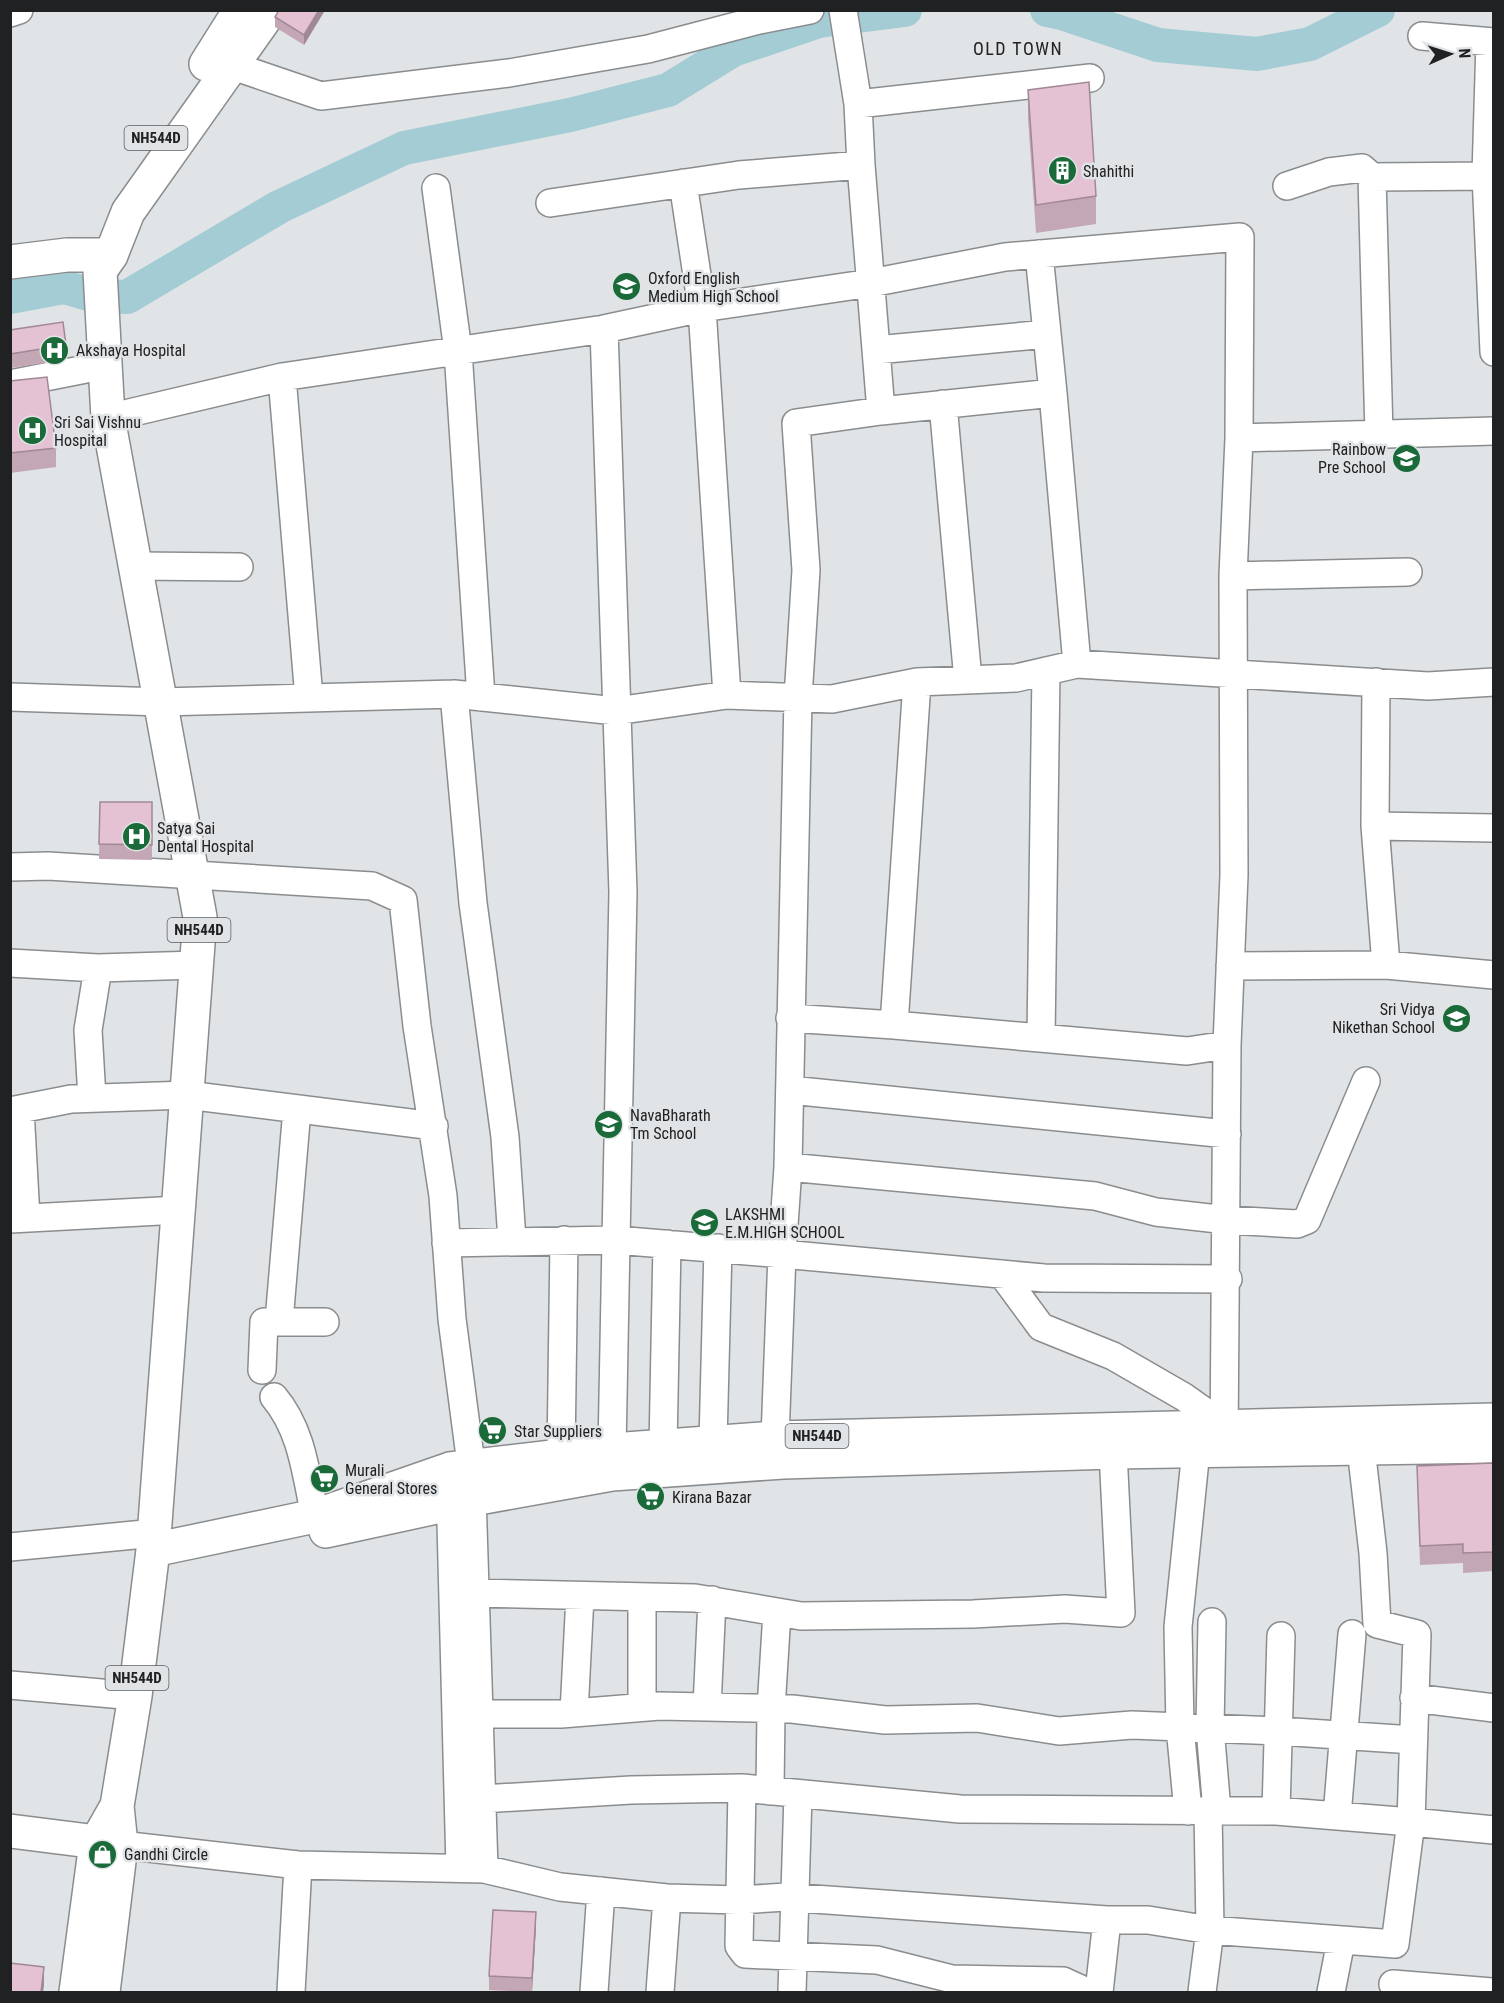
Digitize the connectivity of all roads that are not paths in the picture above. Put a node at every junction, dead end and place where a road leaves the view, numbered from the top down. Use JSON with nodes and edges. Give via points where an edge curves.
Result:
{"nodes":[{"id":1,"x":19,"y":10,"type":"edge"},
{"id":2,"x":240,"y":10,"type":"edge"},
{"id":3,"x":271,"y":10,"type":"edge"},
{"id":4,"x":810,"y":10,"type":"edge"},
{"id":5,"x":10,"y":13,"type":"edge"},
{"id":6,"x":758,"y":15,"type":"edge"},
{"id":7,"x":844,"y":19,"type":"edge"},
{"id":8,"x":1422,"y":36,"type":"dead end"},
{"id":9,"x":1492,"y":42,"type":"edge"},
{"id":10,"x":230,"y":65,"type":"junction"},
{"id":11,"x":1090,"y":78,"type":"dead end"},
{"id":12,"x":858,"y":104,"type":"junction"},
{"id":13,"x":861,"y":165,"type":"junction"},
{"id":14,"x":1490,"y":176,"type":"edge"},
{"id":15,"x":1372,"y":177,"type":"junction"},
{"id":16,"x":683,"y":183,"type":"junction"},
{"id":17,"x":1287,"y":186,"type":"dead end"},
{"id":18,"x":436,"y":188,"type":"dead end"},
{"id":19,"x":550,"y":202,"type":"dead end"},
{"id":20,"x":10,"y":246,"type":"edge"},
{"id":21,"x":1039,"y":254,"type":"junction"},
{"id":22,"x":100,"y":261,"type":"junction"},
{"id":23,"x":10,"y":262,"type":"edge"},
{"id":24,"x":871,"y":283,"type":"junction"},
{"id":25,"x":702,"y":308,"type":"junction"},
{"id":26,"x":604,"y":329,"type":"junction"},
{"id":27,"x":1047,"y":334,"type":"junction"},
{"id":28,"x":876,"y":350,"type":"junction"},
{"id":29,"x":458,"y":351,"type":"junction"},
{"id":30,"x":1494,"y":352,"type":"edge"},
{"id":31,"x":106,"y":365,"type":"junction"},
{"id":32,"x":282,"y":377,"type":"junction"},
{"id":33,"x":10,"y":384,"type":"edge"},
{"id":34,"x":1053,"y":393,"type":"junction"},
{"id":35,"x":943,"y":404,"type":"junction"},
{"id":36,"x":881,"y":411,"type":"junction"},
{"id":37,"x":108,"y":418,"type":"junction"},
{"id":38,"x":1494,"y":431,"type":"edge"},
{"id":39,"x":1378,"y":434,"type":"junction"},
{"id":40,"x":1239,"y":438,"type":"junction"},
{"id":41,"x":136,"y":566,"type":"junction"},
{"id":42,"x":239,"y":567,"type":"dead end"},
{"id":43,"x":1408,"y":572,"type":"dead end"},
{"id":44,"x":1233,"y":576,"type":"junction"},
{"id":45,"x":1077,"y":664,"type":"junction"},
{"id":46,"x":1046,"y":671,"type":"junction"},
{"id":47,"x":1232,"y":672,"type":"junction"},
{"id":48,"x":968,"y":680,"type":"junction"},
{"id":49,"x":917,"y":682,"type":"junction"},
{"id":50,"x":1376,"y":682,"type":"junction"},
{"id":51,"x":1494,"y":682,"type":"edge"},
{"id":52,"x":454,"y":694,"type":"junction"},
{"id":53,"x":727,"y":695,"type":"junction"},
{"id":54,"x":10,"y":697,"type":"edge"},
{"id":55,"x":481,"y":697,"type":"junction"},
{"id":56,"x":309,"y":698,"type":"junction"},
{"id":57,"x":798,"y":698,"type":"junction"},
{"id":58,"x":161,"y":702,"type":"junction"},
{"id":59,"x":616,"y":711,"type":"junction"},
{"id":60,"x":1375,"y":826,"type":"junction"},
{"id":61,"x":1494,"y":828,"type":"edge"},
{"id":62,"x":10,"y":867,"type":"edge"},
{"id":63,"x":193,"y":875,"type":"junction"},
{"id":64,"x":10,"y":963,"type":"edge"},
{"id":65,"x":197,"y":965,"type":"junction"},
{"id":66,"x":1386,"y":965,"type":"junction"},
{"id":67,"x":1230,"y":966,"type":"junction"},
{"id":68,"x":98,"y":968,"type":"junction"},
{"id":69,"x":1494,"y":975,"type":"edge"},
{"id":70,"x":790,"y":1018,"type":"junction"},
{"id":71,"x":894,"y":1025,"type":"junction"},
{"id":72,"x":1041,"y":1038,"type":"junction"},
{"id":73,"x":1227,"y":1045,"type":"junction"},
{"id":74,"x":1366,"y":1081,"type":"dead end"},
{"id":75,"x":790,"y":1090,"type":"junction"},
{"id":76,"x":187,"y":1095,"type":"junction"},
{"id":77,"x":92,"y":1098,"type":"junction"},
{"id":78,"x":297,"y":1109,"type":"junction"},
{"id":79,"x":15,"y":1110,"type":"edge"},
{"id":80,"x":434,"y":1126,"type":"junction"},
{"id":81,"x":1227,"y":1134,"type":"junction"},
{"id":82,"x":788,"y":1167,"type":"junction"},
{"id":83,"x":178,"y":1210,"type":"junction"},
{"id":84,"x":18,"y":1219,"type":"edge"},
{"id":85,"x":1227,"y":1220,"type":"junction"},
{"id":86,"x":512,"y":1240,"type":"junction"},
{"id":87,"x":564,"y":1240,"type":"junction"},
{"id":88,"x":616,"y":1240,"type":"junction"},
{"id":89,"x":446,"y":1243,"type":"junction"},
{"id":90,"x":667,"y":1244,"type":"junction"},
{"id":91,"x":718,"y":1248,"type":"junction"},
{"id":92,"x":782,"y":1254,"type":"junction"},
{"id":93,"x":1002,"y":1274,"type":"junction"},
{"id":94,"x":1228,"y":1279,"type":"junction"},
{"id":95,"x":279,"y":1321,"type":"junction"},
{"id":96,"x":325,"y":1322,"type":"dead end"},
{"id":97,"x":262,"y":1370,"type":"dead end"},
{"id":98,"x":274,"y":1397,"type":"dead end"},
{"id":99,"x":1494,"y":1420,"type":"edge"},
{"id":100,"x":775,"y":1437,"type":"junction"},
{"id":101,"x":713,"y":1442,"type":"junction"},
{"id":102,"x":1215,"y":1442,"type":"junction"},
{"id":103,"x":1494,"y":1446,"type":"edge"},
{"id":104,"x":663,"y":1447,"type":"junction"},
{"id":105,"x":1361,"y":1448,"type":"junction"},
{"id":106,"x":612,"y":1450,"type":"junction"},
{"id":107,"x":1113,"y":1452,"type":"junction"},
{"id":108,"x":561,"y":1455,"type":"junction"},
{"id":109,"x":461,"y":1467,"type":"junction"},
{"id":110,"x":462,"y":1501,"type":"junction"},
{"id":111,"x":315,"y":1516,"type":"junction"},
{"id":112,"x":10,"y":1547,"type":"edge"},
{"id":113,"x":153,"y":1550,"type":"junction"},
{"id":114,"x":475,"y":1593,"type":"junction"},
{"id":115,"x":579,"y":1596,"type":"junction"},
{"id":116,"x":642,"y":1597,"type":"junction"},
{"id":117,"x":712,"y":1600,"type":"junction"},
{"id":118,"x":777,"y":1612,"type":"junction"},
{"id":119,"x":1212,"y":1622,"type":"dead end"},
{"id":120,"x":1352,"y":1634,"type":"dead end"},
{"id":121,"x":1281,"y":1636,"type":"dead end"},
{"id":122,"x":10,"y":1685,"type":"edge"},
{"id":123,"x":135,"y":1696,"type":"junction"},
{"id":124,"x":1414,"y":1698,"type":"junction"},
{"id":125,"x":642,"y":1707,"type":"junction"},
{"id":126,"x":707,"y":1707,"type":"junction"},
{"id":127,"x":1494,"y":1708,"type":"edge"},
{"id":128,"x":771,"y":1709,"type":"junction"},
{"id":129,"x":574,"y":1713,"type":"junction"},
{"id":130,"x":479,"y":1714,"type":"junction"},
{"id":131,"x":1180,"y":1727,"type":"junction"},
{"id":132,"x":1210,"y":1728,"type":"junction"},
{"id":133,"x":1279,"y":1731,"type":"junction"},
{"id":134,"x":1346,"y":1735,"type":"junction"},
{"id":135,"x":1413,"y":1740,"type":"junction"},
{"id":136,"x":742,"y":1788,"type":"junction"},
{"id":137,"x":770,"y":1791,"type":"junction"},
{"id":138,"x":798,"y":1794,"type":"junction"},
{"id":139,"x":482,"y":1799,"type":"junction"},
{"id":140,"x":1204,"y":1811,"type":"junction"},
{"id":141,"x":1276,"y":1811,"type":"junction"},
{"id":142,"x":1337,"y":1816,"type":"junction"},
{"id":143,"x":1410,"y":1822,"type":"junction"},
{"id":144,"x":1494,"y":1830,"type":"edge"},
{"id":145,"x":10,"y":1831,"type":"edge"},
{"id":146,"x":108,"y":1844,"type":"junction"},
{"id":147,"x":298,"y":1865,"type":"junction"},
{"id":148,"x":472,"y":1868,"type":"junction"},
{"id":149,"x":601,"y":1892,"type":"junction"},
{"id":150,"x":667,"y":1898,"type":"junction"},
{"id":151,"x":793,"y":1898,"type":"junction"},
{"id":152,"x":739,"y":1900,"type":"junction"},
{"id":153,"x":1107,"y":1920,"type":"junction"},
{"id":154,"x":1210,"y":1930,"type":"junction"},
{"id":155,"x":1341,"y":1941,"type":"junction"},
{"id":156,"x":1395,"y":1944,"type":"junction"},
{"id":157,"x":792,"y":1957,"type":"junction"},
{"id":158,"x":1393,"y":1988,"type":"edge"},
{"id":159,"x":75,"y":1992,"type":"edge"},
{"id":160,"x":103,"y":1992,"type":"edge"},
{"id":161,"x":291,"y":1992,"type":"edge"},
{"id":162,"x":594,"y":1992,"type":"edge"},
{"id":163,"x":660,"y":1992,"type":"edge"},
{"id":164,"x":792,"y":1992,"type":"edge"},
{"id":165,"x":1087,"y":1992,"type":"edge"},
{"id":166,"x":1100,"y":1992,"type":"edge"},
{"id":167,"x":1202,"y":1992,"type":"edge"},
{"id":168,"x":1330,"y":1992,"type":"edge"},
{"id":169,"x":1492,"y":1992,"type":"edge"}],
"edges":[{"from":1,"to":5,"type":"street"},
{"from":2,"to":22,"type":"main road","number":"NH544D","via":[[109,208]]},
{"from":3,"to":10,"type":"main road","number":"NH544D"},
{"from":4,"to":6,"type":"street"},
{"from":6,"to":10,"type":"street","via":[[648,49],[509,74],[321,96]]},
{"from":7,"to":12,"type":"street"},
{"from":8,"to":9,"type":"street"},
{"from":9,"to":14,"type":"street"},
{"from":10,"to":22,"type":"main road","number":"NH544D","via":[[128,212]]},
{"from":11,"to":12,"type":"street"},
{"from":12,"to":13,"type":"street"},
{"from":13,"to":16,"type":"street"},
{"from":13,"to":24,"type":"street"},
{"from":14,"to":15,"type":"street"},
{"from":14,"to":30,"type":"street"},
{"from":15,"to":17,"type":"street","via":[[1362,168],[1329,172]]},
{"from":15,"to":39,"type":"street"},
{"from":16,"to":19,"type":"street"},
{"from":16,"to":25,"type":"street"},
{"from":18,"to":29,"type":"street"},
{"from":20,"to":22,"type":"main road","via":[[33,243]]},
{"from":21,"to":24,"type":"street"},
{"from":21,"to":27,"type":"street"},
{"from":21,"to":40,"type":"street","via":[[1240,237]]},
{"from":22,"to":23,"type":"main road","via":[[38,257]]},
{"from":22,"to":31,"type":"main road","number":"NH544D"},
{"from":24,"to":25,"type":"street"},
{"from":24,"to":28,"type":"street"},
{"from":25,"to":26,"type":"street"},
{"from":25,"to":53,"type":"street"},
{"from":26,"to":29,"type":"street"},
{"from":26,"to":59,"type":"street"},
{"from":27,"to":28,"type":"street"},
{"from":27,"to":34,"type":"street"},
{"from":28,"to":36,"type":"street"},
{"from":29,"to":32,"type":"street"},
{"from":29,"to":55,"type":"street"},
{"from":31,"to":33,"type":"street"},
{"from":31,"to":37,"type":"main road","number":"NH544D"},
{"from":32,"to":37,"type":"street"},
{"from":32,"to":56,"type":"street"},
{"from":34,"to":35,"type":"street"},
{"from":34,"to":45,"type":"street"},
{"from":35,"to":36,"type":"street"},
{"from":35,"to":48,"type":"street"},
{"from":36,"to":57,"type":"street","via":[[796,423],[806,570]]},
{"from":37,"to":41,"type":"main road","number":"NH544D"},
{"from":38,"to":39,"type":"street"},
{"from":39,"to":40,"type":"street"},
{"from":40,"to":44,"type":"street"},
{"from":41,"to":42,"type":"street"},
{"from":41,"to":58,"type":"main road","number":"NH544D"},
{"from":43,"to":44,"type":"street"},
{"from":44,"to":47,"type":"street"},
{"from":45,"to":46,"type":"street"},
{"from":45,"to":47,"type":"street"},
{"from":46,"to":48,"type":"street","via":[[1016,678]]},
{"from":46,"to":72,"type":"street"},
{"from":47,"to":50,"type":"street"},
{"from":47,"to":67,"type":"street","via":[[1234,875]]},
{"from":48,"to":49,"type":"street"},
{"from":49,"to":57,"type":"street","via":[[832,699]]},
{"from":49,"to":71,"type":"street"},
{"from":50,"to":51,"type":"street","via":[[1428,686]]},
{"from":50,"to":60,"type":"street"},
{"from":52,"to":55,"type":"street"},
{"from":52,"to":56,"type":"street"},
{"from":52,"to":86,"type":"street","via":[[473,903],[505,1137]]},
{"from":53,"to":57,"type":"street"},
{"from":53,"to":59,"type":"street"},
{"from":54,"to":58,"type":"street"},
{"from":55,"to":59,"type":"street"},
{"from":56,"to":58,"type":"street"},
{"from":57,"to":70,"type":"street"},
{"from":58,"to":63,"type":"main road","number":"NH544D"},
{"from":59,"to":88,"type":"street","via":[[623,892]]},
{"from":60,"to":61,"type":"street"},
{"from":60,"to":66,"type":"street"},
{"from":62,"to":63,"type":"street"},
{"from":63,"to":65,"type":"main road","number":"NH544D","via":[[200,917]]},
{"from":63,"to":80,"type":"street","via":[[372,886],[403,900],[417,1026]]},
{"from":64,"to":68,"type":"street"},
{"from":65,"to":68,"type":"street"},
{"from":65,"to":76,"type":"main road","number":"NH544D"},
{"from":66,"to":67,"type":"street"},
{"from":66,"to":69,"type":"street"},
{"from":67,"to":73,"type":"street"},
{"from":68,"to":77,"type":"street","via":[[88,1030]]},
{"from":70,"to":71,"type":"street"},
{"from":70,"to":75,"type":"street"},
{"from":71,"to":72,"type":"street"},
{"from":72,"to":73,"type":"street","via":[[1186,1051]]},
{"from":73,"to":81,"type":"street"},
{"from":74,"to":85,"type":"street","via":[[1307,1220],[1297,1224]]},
{"from":75,"to":81,"type":"street"},
{"from":75,"to":82,"type":"street"},
{"from":76,"to":77,"type":"street"},
{"from":76,"to":78,"type":"street"},
{"from":76,"to":83,"type":"main road","number":"NH544D"},
{"from":77,"to":79,"type":"street"},
{"from":78,"to":80,"type":"street"},
{"from":78,"to":95,"type":"street"},
{"from":79,"to":84,"type":"street"},
{"from":80,"to":89,"type":"street"},
{"from":81,"to":85,"type":"street"},
{"from":82,"to":85,"type":"street","via":[[1095,1196],[1156,1212]]},
{"from":82,"to":92,"type":"street"},
{"from":83,"to":84,"type":"street"},
{"from":83,"to":113,"type":"main road","number":"NH544D"},
{"from":85,"to":94,"type":"street"},
{"from":86,"to":87,"type":"street"},
{"from":86,"to":89,"type":"street"},
{"from":87,"to":88,"type":"street"},
{"from":87,"to":108,"type":"street"},
{"from":88,"to":90,"type":"street"},
{"from":88,"to":106,"type":"street"},
{"from":89,"to":109,"type":"street"},
{"from":90,"to":91,"type":"street"},
{"from":90,"to":104,"type":"street"},
{"from":91,"to":92,"type":"street"},
{"from":91,"to":101,"type":"street"},
{"from":92,"to":93,"type":"street"},
{"from":92,"to":100,"type":"street"},
{"from":93,"to":94,"type":"street","via":[[1044,1278]]},
{"from":93,"to":102,"type":"street","via":[[1041,1327],[1113,1356],[1184,1397]]},
{"from":94,"to":102,"type":"street"},
{"from":95,"to":96,"type":"street"},
{"from":95,"to":97,"type":"street","via":[[263,1323]]},
{"from":98,"to":111,"type":"street","via":[[298,1438]]},
{"from":99,"to":102,"type":"main road","number":"NH544D"},
{"from":100,"to":101,"type":"main road","number":"NH544D"},
{"from":100,"to":102,"type":"main road","number":"NH544D"},
{"from":101,"to":104,"type":"main road","number":"NH544D"},
{"from":102,"to":105,"type":"main road","number":"NH544D"},
{"from":102,"to":107,"type":"main road","number":"NH544D"},
{"from":102,"to":131,"type":"street","via":[[1179,1600]]},
{"from":103,"to":105,"type":"main road","number":"NH544D"},
{"from":104,"to":106,"type":"main road","number":"NH544D"},
{"from":105,"to":124,"type":"street","via":[[1377,1623],[1417,1634]]},
{"from":106,"to":108,"type":"main road","number":"NH544D"},
{"from":107,"to":110,"type":"main road","number":"NH544D","via":[[783,1462],[612,1474]]},
{"from":107,"to":118,"type":"street","via":[[1121,1613],[1065,1609],[812,1616]]},
{"from":108,"to":109,"type":"main road","number":"NH544D"},
{"from":109,"to":110,"type":"street"},
{"from":109,"to":111,"type":"main road","number":"NH544D"},
{"from":110,"to":113,"type":"main road","number":"NH544D"},
{"from":110,"to":114,"type":"street"},
{"from":110,"to":148,"type":"street"},
{"from":111,"to":113,"type":"main road","number":"NH544D"},
{"from":112,"to":113,"type":"street"},
{"from":113,"to":123,"type":"main road","number":"NH544D"},
{"from":114,"to":115,"type":"street"},
{"from":114,"to":130,"type":"street"},
{"from":115,"to":116,"type":"street"},
{"from":115,"to":129,"type":"street"},
{"from":116,"to":117,"type":"street"},
{"from":116,"to":125,"type":"street"},
{"from":117,"to":118,"type":"street"},
{"from":117,"to":126,"type":"street"},
{"from":118,"to":128,"type":"street"},
{"from":119,"to":132,"type":"street"},
{"from":120,"to":134,"type":"street"},
{"from":121,"to":133,"type":"street"},
{"from":122,"to":123,"type":"street"},
{"from":123,"to":146,"type":"main road","number":"NH544D"},
{"from":124,"to":127,"type":"street"},
{"from":124,"to":135,"type":"street"},
{"from":125,"to":126,"type":"street"},
{"from":125,"to":129,"type":"street"},
{"from":126,"to":128,"type":"street"},
{"from":128,"to":131,"type":"street","via":[[885,1720],[977,1718],[1059,1731],[1132,1725]]},
{"from":128,"to":137,"type":"street"},
{"from":129,"to":130,"type":"street"},
{"from":130,"to":139,"type":"street"},
{"from":131,"to":132,"type":"street"},
{"from":131,"to":140,"type":"street"},
{"from":132,"to":133,"type":"street"},
{"from":132,"to":140,"type":"street"},
{"from":133,"to":134,"type":"street"},
{"from":133,"to":141,"type":"street"},
{"from":134,"to":135,"type":"street"},
{"from":134,"to":142,"type":"street"},
{"from":135,"to":143,"type":"street"},
{"from":136,"to":137,"type":"street"},
{"from":136,"to":139,"type":"street"},
{"from":136,"to":152,"type":"street"},
{"from":137,"to":138,"type":"street"},
{"from":138,"to":140,"type":"street","via":[[960,1809]]},
{"from":138,"to":151,"type":"street"},
{"from":139,"to":148,"type":"street"},
{"from":140,"to":141,"type":"street"},
{"from":140,"to":154,"type":"street"},
{"from":141,"to":142,"type":"street"},
{"from":142,"to":143,"type":"street"},
{"from":143,"to":144,"type":"street"},
{"from":143,"to":156,"type":"street"},
{"from":145,"to":146,"type":"main road"},
{"from":146,"to":147,"type":"street"},
{"from":146,"to":159,"type":"main road","number":"NH544D"},
{"from":146,"to":160,"type":"main road","number":"NH544D"},
{"from":147,"to":148,"type":"street"},
{"from":147,"to":161,"type":"street"},
{"from":148,"to":149,"type":"street"},
{"from":149,"to":150,"type":"street"},
{"from":149,"to":162,"type":"street"},
{"from":150,"to":152,"type":"street"},
{"from":150,"to":163,"type":"street"},
{"from":151,"to":152,"type":"street"},
{"from":151,"to":153,"type":"street"},
{"from":151,"to":157,"type":"street"},
{"from":152,"to":157,"type":"street","via":[[740,1950],[750,1955]]},
{"from":153,"to":154,"type":"street","via":[[1148,1920]]},
{"from":153,"to":166,"type":"street"},
{"from":154,"to":155,"type":"street"},
{"from":154,"to":167,"type":"street"},
{"from":155,"to":156,"type":"street"},
{"from":155,"to":168,"type":"street"},
{"from":156,"to":158,"type":"street"},
{"from":157,"to":164,"type":"street"},
{"from":157,"to":165,"type":"street","via":[[877,1960],[952,1979],[1063,1981]]},
{"from":158,"to":169,"type":"street"}]}
